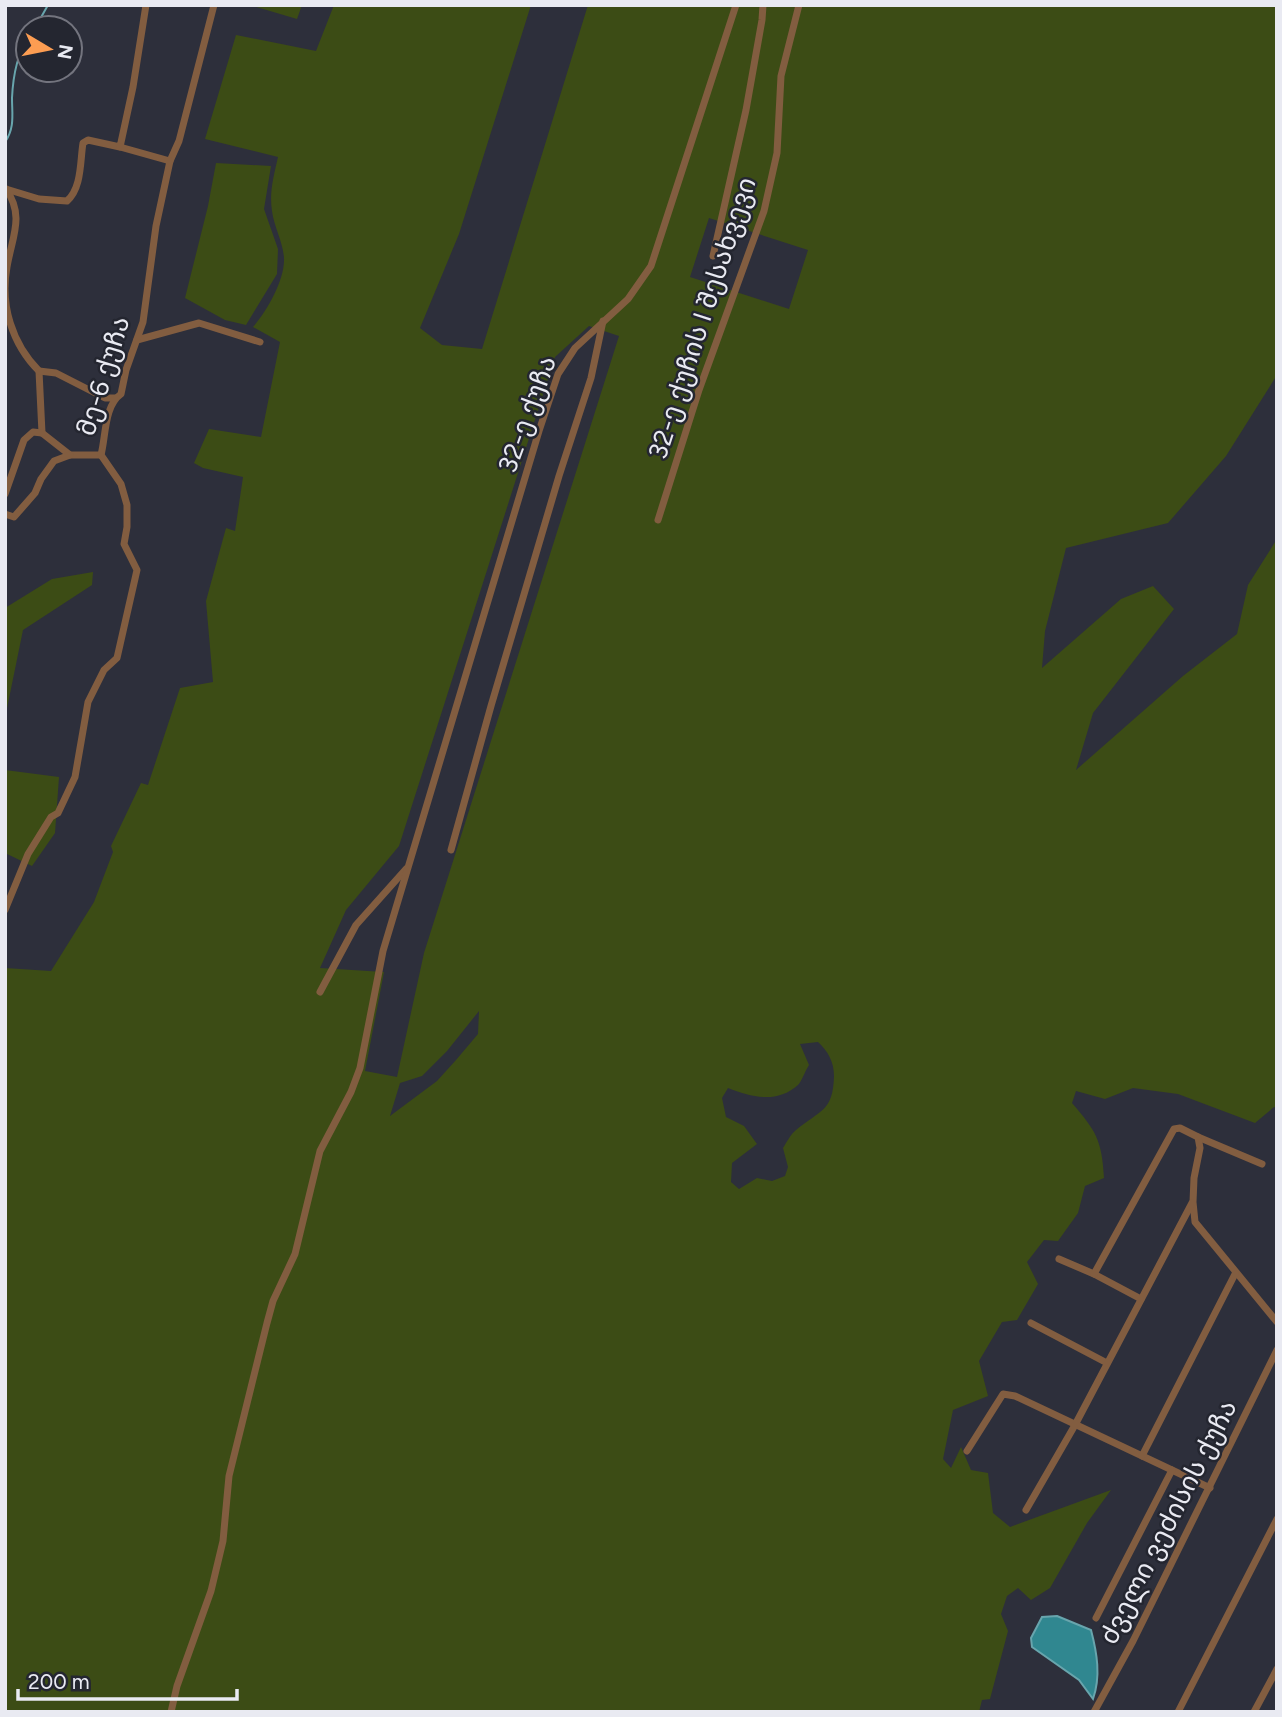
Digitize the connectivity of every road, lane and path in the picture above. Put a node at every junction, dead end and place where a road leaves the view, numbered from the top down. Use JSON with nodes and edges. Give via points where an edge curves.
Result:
{"nodes":[{"id":1,"x":146,"y":5,"type":"edge"},
{"id":2,"x":214,"y":5,"type":"edge"},
{"id":3,"x":736,"y":5,"type":"edge"},
{"id":4,"x":763,"y":5,"type":"edge"},
{"id":5,"x":799,"y":5,"type":"edge"},
{"id":6,"x":120,"y":147,"type":"junction"},
{"id":7,"x":170,"y":161,"type":"junction"},
{"id":8,"x":6,"y":189,"type":"edge"},
{"id":9,"x":713,"y":256,"type":"dead end"},
{"id":10,"x":604,"y":320,"type":"junction"},
{"id":11,"x":137,"y":340,"type":"junction"},
{"id":12,"x":260,"y":342,"type":"dead end"},
{"id":13,"x":39,"y":372,"type":"junction"},
{"id":14,"x":115,"y":398,"type":"junction"},
{"id":15,"x":42,"y":433,"type":"junction"},
{"id":16,"x":70,"y":455,"type":"junction"},
{"id":17,"x":101,"y":455,"type":"junction"},
{"id":18,"x":5,"y":494,"type":"edge"},
{"id":19,"x":5,"y":514,"type":"edge"},
{"id":20,"x":658,"y":520,"type":"dead end"},
{"id":21,"x":451,"y":850,"type":"dead end"},
{"id":22,"x":409,"y":866,"type":"junction"},
{"id":23,"x":5,"y":910,"type":"edge"},
{"id":24,"x":320,"y":992,"type":"dead end"},
{"id":25,"x":1198,"y":1138,"type":"junction"},
{"id":26,"x":1262,"y":1164,"type":"dead end"},
{"id":27,"x":1193,"y":1202,"type":"junction"},
{"id":28,"x":1059,"y":1259,"type":"dead end"},
{"id":29,"x":1094,"y":1274,"type":"junction"},
{"id":30,"x":1235,"y":1274,"type":"junction"},
{"id":31,"x":1142,"y":1299,"type":"junction"},
{"id":32,"x":1277,"y":1322,"type":"edge"},
{"id":33,"x":1031,"y":1323,"type":"dead end"},
{"id":34,"x":1277,"y":1350,"type":"edge"},
{"id":35,"x":1108,"y":1363,"type":"junction"},
{"id":36,"x":1074,"y":1425,"type":"junction"},
{"id":37,"x":967,"y":1451,"type":"dead end"},
{"id":38,"x":1142,"y":1456,"type":"junction"},
{"id":39,"x":1172,"y":1470,"type":"junction"},
{"id":40,"x":1210,"y":1488,"type":"junction"},
{"id":41,"x":1026,"y":1510,"type":"dead end"},
{"id":42,"x":1277,"y":1519,"type":"edge"},
{"id":43,"x":1096,"y":1618,"type":"dead end"},
{"id":44,"x":1277,"y":1669,"type":"edge"},
{"id":45,"x":171,"y":1712,"type":"edge"},
{"id":46,"x":1094,"y":1712,"type":"edge"},
{"id":47,"x":1178,"y":1712,"type":"edge"},
{"id":48,"x":1254,"y":1712,"type":"edge"}],
"edges":[{"from":1,"to":6,"type":"street"},
{"from":2,"to":7,"type":"street","name":"მე-6 ქუჩა"},
{"from":3,"to":10,"type":"street","name":"32-ე ქუჩა","via":[[651,266],[628,299]]},
{"from":4,"to":9,"type":"street","via":[[746,110]]},
{"from":5,"to":20,"type":"street","name":"32-ე ქუჩის I შესახვევი","via":[[781,76],[777,153],[764,211]]},
{"from":6,"to":7,"type":"street"},
{"from":6,"to":8,"type":"street","via":[[88,140],[83,143],[79,177],[67,201]]},
{"from":7,"to":11,"type":"street","name":"მე-6 ქუჩა"},
{"from":8,"to":13,"type":"street","via":[[18,212],[6,270],[9,324],[25,358]]},
{"from":10,"to":21,"type":"street","via":[[591,379]]},
{"from":10,"to":22,"type":"street","name":"32-ე ქუჩა","via":[[575,348],[558,374]]},
{"from":11,"to":12,"type":"street","via":[[199,323]]},
{"from":11,"to":14,"type":"street","name":"მე-6 ქუჩა","via":[[121,394]]},
{"from":13,"to":14,"type":"street","via":[[56,373],[105,398]]},
{"from":13,"to":15,"type":"street"},
{"from":14,"to":17,"type":"street","name":"მე-6 ქუჩა"},
{"from":15,"to":16,"type":"street"},
{"from":15,"to":18,"type":"street","via":[[33,432],[24,440]]},
{"from":16,"to":17,"type":"street"},
{"from":16,"to":19,"type":"street","via":[[54,461],[14,517]]},
{"from":17,"to":23,"type":"street","name":"მე-6 ქუჩა","via":[[121,484],[127,505],[124,544],[137,570],[117,659],[104,670],[88,702],[75,777],[58,813],[28,854]]},
{"from":22,"to":24,"type":"street","via":[[356,925]]},
{"from":22,"to":45,"type":"street","name":"32-ე ქუჩა","via":[[383,951],[360,1068],[320,1151],[295,1254],[273,1301],[229,1476],[223,1541],[211,1591]]},
{"from":25,"to":26,"type":"street"},
{"from":25,"to":27,"type":"street"},
{"from":25,"to":29,"type":"street","via":[[1174,1129]]},
{"from":27,"to":30,"type":"street","via":[[1195,1222]]},
{"from":27,"to":31,"type":"street"},
{"from":28,"to":29,"type":"street"},
{"from":29,"to":31,"type":"street"},
{"from":30,"to":32,"type":"street"},
{"from":30,"to":38,"type":"street"},
{"from":31,"to":35,"type":"street"},
{"from":33,"to":35,"type":"street"},
{"from":34,"to":40,"type":"street","name":"ძველი ვეძისის ქუჩა"},
{"from":35,"to":36,"type":"street"},
{"from":36,"to":37,"type":"street","via":[[1003,1395]]},
{"from":36,"to":38,"type":"street"},
{"from":36,"to":41,"type":"street"},
{"from":38,"to":39,"type":"street"},
{"from":39,"to":40,"type":"street"},
{"from":39,"to":43,"type":"street"},
{"from":40,"to":46,"type":"street","name":"ძველი ვეძისის ქუჩა"},
{"from":42,"to":47,"type":"street"},
{"from":44,"to":48,"type":"street"}]}
